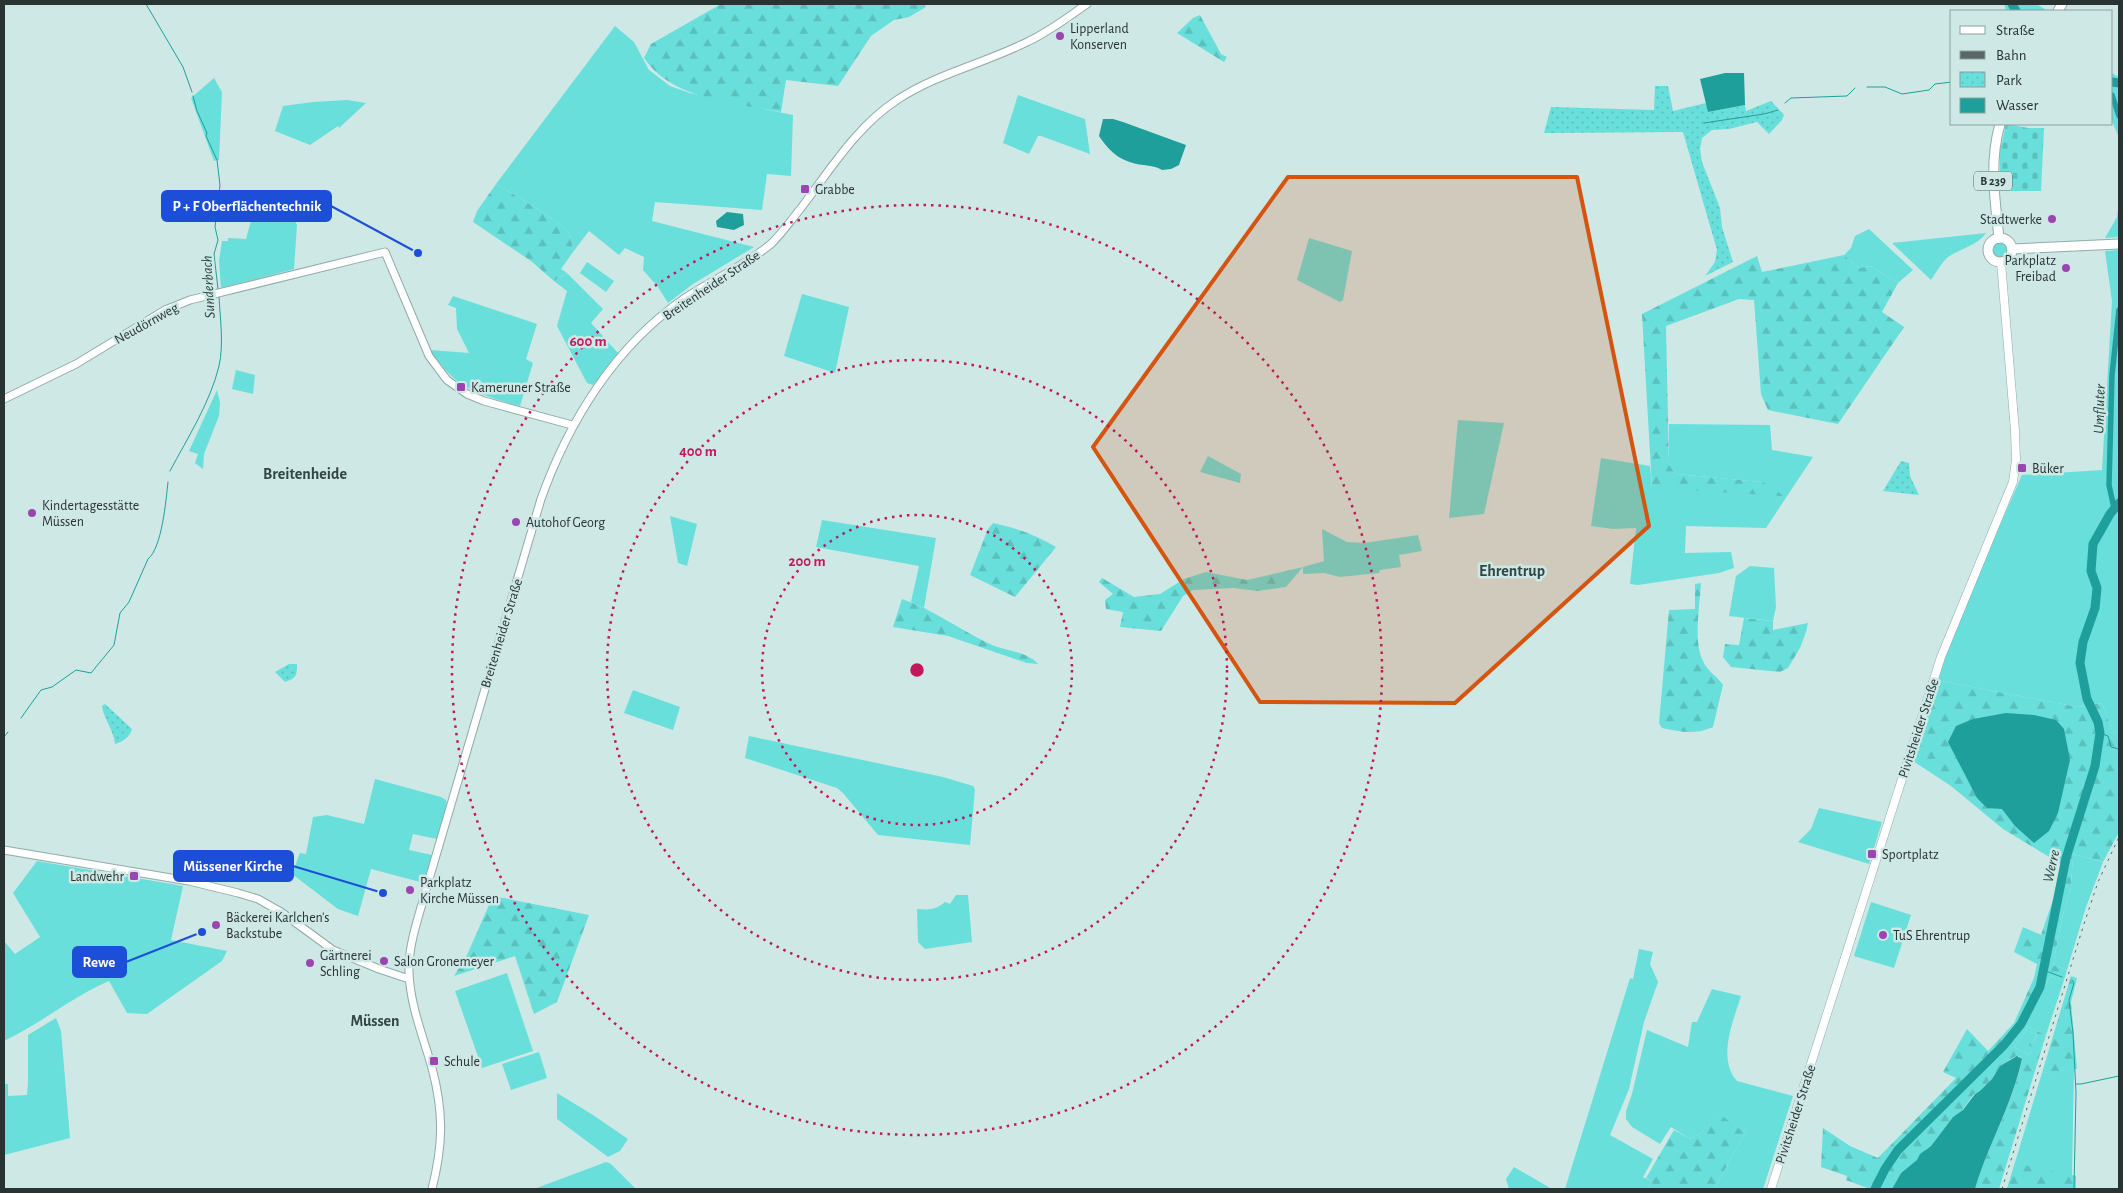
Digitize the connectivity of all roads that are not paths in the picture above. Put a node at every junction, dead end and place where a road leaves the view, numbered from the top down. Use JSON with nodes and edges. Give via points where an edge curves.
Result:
{"nodes":[{"id":1,"x":1087,"y":4,"type":"edge"},
{"id":2,"x":2000,"y":125,"type":"edge"},
{"id":3,"x":1999,"y":238,"type":"junction"},
{"id":4,"x":2119,"y":244,"type":"edge"},
{"id":5,"x":2012,"y":249,"type":"junction"},
{"id":6,"x":2000,"y":262,"type":"junction"},
{"id":7,"x":4,"y":399,"type":"edge"},
{"id":8,"x":572,"y":425,"type":"junction"},
{"id":9,"x":4,"y":850,"type":"edge"},
{"id":10,"x":409,"y":979,"type":"junction"},
{"id":11,"x":432,"y":1189,"type":"edge"},
{"id":12,"x":1771,"y":1189,"type":"edge"}],
"edges":[{"from":1,"to":8,"type":"street","name":"Breitenheider Straße","via":[[1030,41],[925,85],[881,112],[859,134],[772,243],[684,300],[647,329],[594,391]]},
{"from":2,"to":3,"type":"main road","name":"Pivitsheider Straße","number":"B 239","via":[[1993,178]]},
{"from":3,"to":5,"type":"main road","via":[[2009,242]]},
{"from":3,"to":6,"type":"main road","name":"Pivitsheider Straße","number":"B 239","via":[[1992,241],[1988,250],[1993,260]]},
{"from":4,"to":5,"type":"main road"},
{"from":5,"to":6,"type":"main road","via":[[2009,258]]},
{"from":6,"to":12,"type":"main road","name":"Pivitsheider Straße","via":[[2015,431],[2013,482],[1940,657]]},
{"from":7,"to":8,"type":"street","name":"Neudörnweg","via":[[76,364],[165,310],[190,300],[385,252],[429,356],[447,380],[466,394],[484,401]]},
{"from":8,"to":10,"type":"street","name":"Breitenheider Straße","via":[[541,499],[502,629],[414,932]]},
{"from":9,"to":10,"type":"street","via":[[189,881],[258,899],[333,950]]},
{"from":10,"to":11,"type":"street","name":"Breitenheider Straße","via":[[437,1090],[442,1126],[440,1160]]}]}
